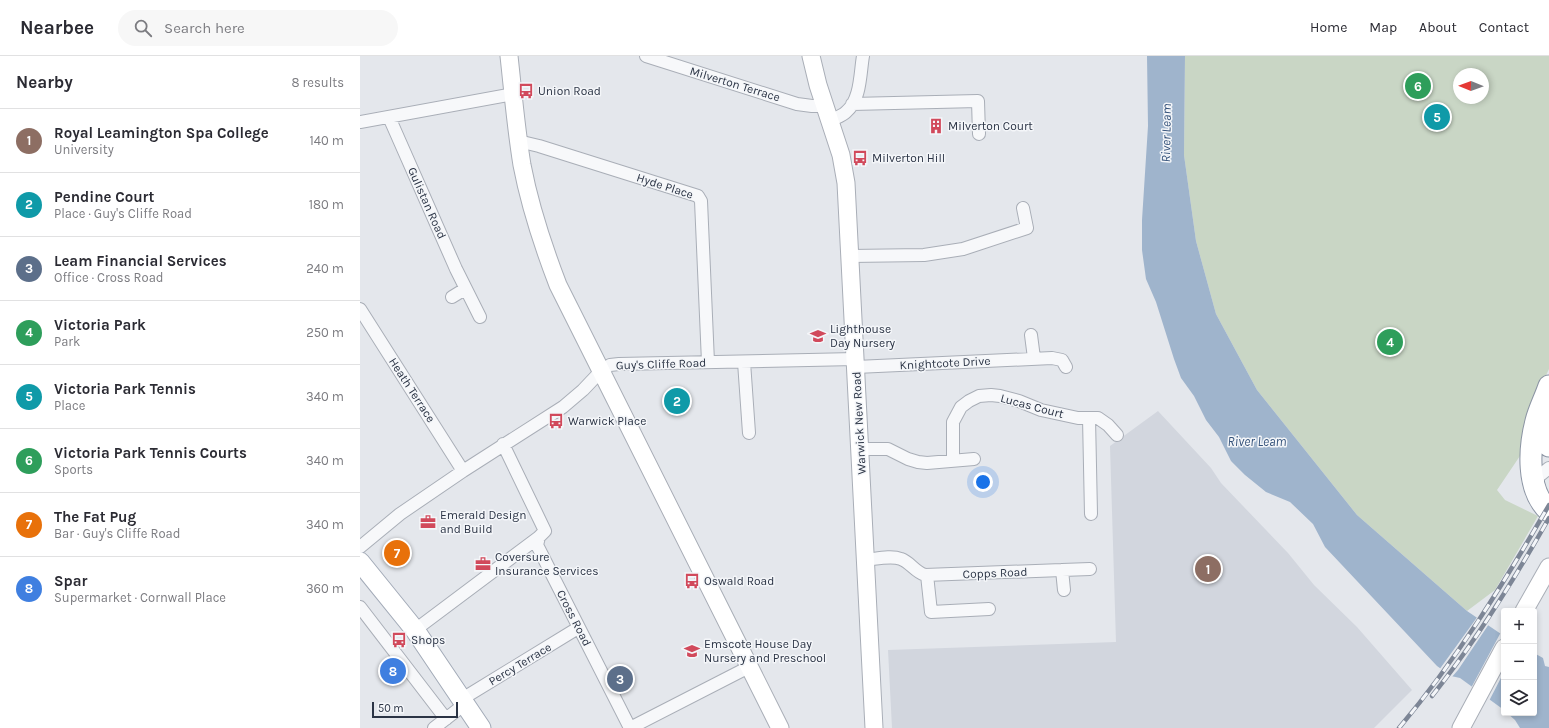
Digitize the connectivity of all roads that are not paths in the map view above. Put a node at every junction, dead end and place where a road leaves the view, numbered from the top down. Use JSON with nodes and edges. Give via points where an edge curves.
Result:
{"nodes":[{"id":1,"x":508,"y":56,"type":"edge"},
{"id":2,"x":646,"y":56,"type":"edge"},
{"id":3,"x":811,"y":56,"type":"edge"},
{"id":4,"x":863,"y":56,"type":"edge"},
{"id":5,"x":513,"y":94,"type":"junction"},
{"id":6,"x":852,"y":104,"type":"junction"},
{"id":7,"x":827,"y":113,"type":"junction"},
{"id":8,"x":389,"y":117,"type":"junction"},
{"id":9,"x":360,"y":122,"type":"edge"},
{"id":10,"x":979,"y":134,"type":"dead end"},
{"id":11,"x":518,"y":141,"type":"junction"},
{"id":12,"x":1023,"y":208,"type":"dead end"},
{"id":13,"x":850,"y":256,"type":"junction"},
{"id":14,"x":465,"y":289,"type":"junction"},
{"id":15,"x":452,"y":297,"type":"dead end"},
{"id":16,"x":360,"y":309,"type":"edge"},
{"id":17,"x":480,"y":316,"type":"dead end"},
{"id":18,"x":1031,"y":335,"type":"dead end"},
{"id":19,"x":1034,"y":358,"type":"junction"},
{"id":20,"x":708,"y":362,"type":"junction"},
{"id":21,"x":744,"y":362,"type":"junction"},
{"id":22,"x":855,"y":363,"type":"junction"},
{"id":23,"x":1066,"y":367,"type":"dead end"},
{"id":24,"x":600,"y":371,"type":"junction"},
{"id":25,"x":1547,"y":393,"type":"edge"},
{"id":26,"x":1089,"y":418,"type":"junction"},
{"id":27,"x":749,"y":433,"type":"dead end"},
{"id":28,"x":1117,"y":435,"type":"dead end"},
{"id":29,"x":503,"y":444,"type":"junction"},
{"id":30,"x":1549,"y":446,"type":"edge"},
{"id":31,"x":860,"y":449,"type":"junction"},
{"id":32,"x":974,"y":459,"type":"dead end"},
{"id":33,"x":953,"y":460,"type":"junction"},
{"id":34,"x":1549,"y":468,"type":"edge"},
{"id":35,"x":463,"y":471,"type":"junction"},
{"id":36,"x":1535,"y":488,"type":"junction"},
{"id":37,"x":1549,"y":511,"type":"edge"},
{"id":38,"x":1091,"y":514,"type":"dead end"},
{"id":39,"x":539,"y":537,"type":"junction"},
{"id":40,"x":360,"y":547,"type":"edge"},
{"id":41,"x":866,"y":560,"type":"junction"},
{"id":42,"x":360,"y":562,"type":"edge"},
{"id":43,"x":1090,"y":569,"type":"dead end"},
{"id":44,"x":1062,"y":570,"type":"junction"},
{"id":45,"x":1547,"y":573,"type":"edge"},
{"id":46,"x":927,"y":575,"type":"junction"},
{"id":47,"x":1064,"y":590,"type":"dead end"},
{"id":48,"x":360,"y":607,"type":"edge"},
{"id":49,"x":1526,"y":608,"type":"edge"},
{"id":50,"x":989,"y":609,"type":"dead end"},
{"id":51,"x":578,"y":628,"type":"junction"},
{"id":52,"x":415,"y":630,"type":"junction"},
{"id":53,"x":1501,"y":654,"type":"edge"},
{"id":54,"x":749,"y":667,"type":"junction"},
{"id":55,"x":463,"y":701,"type":"junction"},
{"id":56,"x":446,"y":719,"type":"junction"},
{"id":57,"x":434,"y":728,"type":"edge"},
{"id":58,"x":481,"y":728,"type":"edge"},
{"id":59,"x":630,"y":728,"type":"edge"},
{"id":60,"x":780,"y":728,"type":"edge"},
{"id":61,"x":874,"y":728,"type":"edge"},
{"id":62,"x":1461,"y":728,"type":"edge"}],
"edges":[{"from":1,"to":5,"type":"street"},
{"from":2,"to":7,"type":"street","name":"Milverton Terrace","via":[[797,104],[812,106]]},
{"from":3,"to":7,"type":"street","name":"Warwick New Road"},
{"from":4,"to":6,"type":"street"},
{"from":5,"to":8,"type":"street"},
{"from":5,"to":11,"type":"street"},
{"from":6,"to":7,"type":"street","via":[[847,111]]},
{"from":6,"to":10,"type":"street","via":[[978,101]]},
{"from":7,"to":13,"type":"street","name":"Warwick New Road","via":[[842,155]]},
{"from":8,"to":9,"type":"street"},
{"from":8,"to":14,"type":"street","name":"Gulistan Road"},
{"from":11,"to":20,"type":"street","name":"Hyde Place","via":[[698,196],[701,201]]},
{"from":11,"to":24,"type":"street","via":[[526,185],[543,245],[558,285]]},
{"from":12,"to":13,"type":"street","via":[[1027,228],[963,249],[924,255]]},
{"from":13,"to":22,"type":"street","name":"Warwick New Road"},
{"from":14,"to":15,"type":"street"},
{"from":14,"to":17,"type":"street","name":"Gulistan Road"},
{"from":16,"to":35,"type":"street","name":"Heath Terrace"},
{"from":18,"to":19,"type":"street"},
{"from":19,"to":22,"type":"street","name":"Knightcote Drive"},
{"from":19,"to":23,"type":"street","name":"Knightcote Drive","via":[[1058,358]]},
{"from":20,"to":21,"type":"street","name":"Guy's Cliffe Road"},
{"from":20,"to":24,"type":"street","name":"Guy's Cliffe Road","via":[[619,364],[610,365]]},
{"from":21,"to":22,"type":"street","name":"Guy's Cliffe Road"},
{"from":21,"to":27,"type":"street"},
{"from":22,"to":31,"type":"street","name":"Warwick New Road"},
{"from":24,"to":29,"type":"street","name":"Guy's Cliffe Road","via":[[563,407]]},
{"from":24,"to":54,"type":"street"},
{"from":25,"to":30,"type":"highway","via":[[1544,430]]},
{"from":25,"to":36,"type":"highway","via":[[1533,433],[1532,467]]},
{"from":26,"to":28,"type":"street","name":"Lucas Court","via":[[1104,421]]},
{"from":26,"to":33,"type":"street","name":"Lucas Court","via":[[1041,410],[1000,396],[974,398],[961,407],[953,422]]},
{"from":26,"to":38,"type":"street"},
{"from":29,"to":35,"type":"street","name":"Guy's Cliffe Road"},
{"from":29,"to":39,"type":"street","name":"Cross Road","via":[[546,531]]},
{"from":31,"to":33,"type":"street","via":[[888,449],[918,462]]},
{"from":31,"to":41,"type":"street","name":"Warwick New Road"},
{"from":32,"to":33,"type":"street"},
{"from":34,"to":36,"type":"street","via":[[1539,476]]},
{"from":35,"to":40,"type":"street","name":"Guy's Cliffe Road","via":[[400,514]]},
{"from":36,"to":37,"type":"highway"},
{"from":39,"to":51,"type":"street","name":"Cross Road","via":[[537,545]]},
{"from":39,"to":52,"type":"street"},
{"from":41,"to":46,"type":"street","via":[[902,559],[917,572]]},
{"from":41,"to":61,"type":"street","name":"Warwick New Road"},
{"from":42,"to":52,"type":"main road"},
{"from":43,"to":44,"type":"street","name":"Copps Road"},
{"from":44,"to":46,"type":"street","name":"Copps Road"},
{"from":44,"to":47,"type":"street"},
{"from":45,"to":49,"type":"street"},
{"from":46,"to":50,"type":"street","via":[[930,612]]},
{"from":48,"to":56,"type":"street"},
{"from":51,"to":55,"type":"street","name":"Percy Terrace"},
{"from":51,"to":59,"type":"street","name":"Cross Road"},
{"from":52,"to":55,"type":"main road"},
{"from":53,"to":62,"type":"street"},
{"from":54,"to":59,"type":"street"},
{"from":54,"to":60,"type":"street"},
{"from":55,"to":56,"type":"street","name":"Percy Terrace"},
{"from":55,"to":58,"type":"main road"},
{"from":56,"to":57,"type":"street","name":"Percy Terrace"}]}
